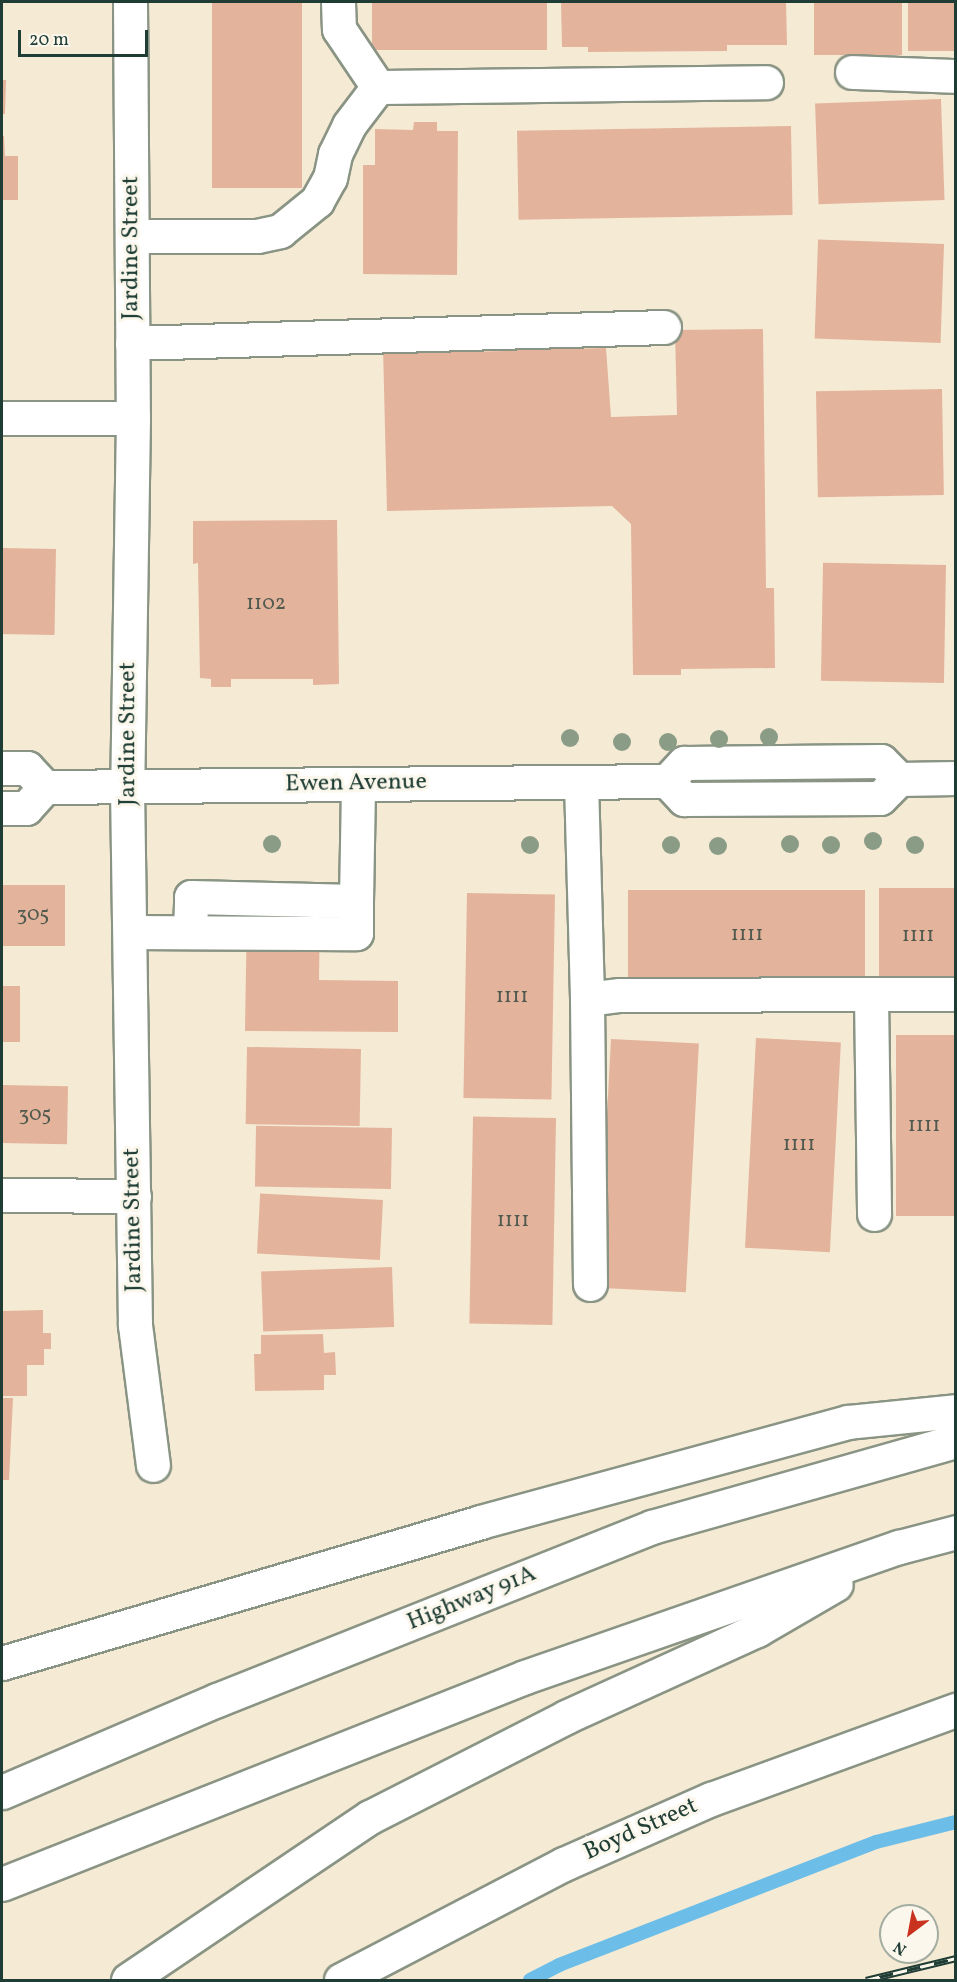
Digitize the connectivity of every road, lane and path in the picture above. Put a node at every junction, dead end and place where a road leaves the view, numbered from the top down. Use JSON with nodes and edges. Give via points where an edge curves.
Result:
{"nodes":[{"id":1,"x":129,"y":2,"type":"edge"},
{"id":2,"x":338,"y":2,"type":"edge"},
{"id":3,"x":852,"y":72,"type":"dead end"},
{"id":4,"x":956,"y":76,"type":"edge"},
{"id":5,"x":766,"y":82,"type":"dead end"},
{"id":6,"x":378,"y":87,"type":"junction"},
{"id":7,"x":134,"y":236,"type":"junction"},
{"id":8,"x":664,"y":327,"type":"dead end"},
{"id":9,"x":132,"y":343,"type":"junction"},
{"id":10,"x":2,"y":418,"type":"edge"},
{"id":11,"x":133,"y":418,"type":"junction"},
{"id":12,"x":2,"y":768,"type":"edge"},
{"id":13,"x":956,"y":778,"type":"edge"},
{"id":14,"x":580,"y":782,"type":"junction"},
{"id":15,"x":358,"y":784,"type":"junction"},
{"id":16,"x":45,"y":787,"type":"junction"},
{"id":17,"x":128,"y":787,"type":"junction"},
{"id":18,"x":2,"y":808,"type":"edge"},
{"id":19,"x":130,"y":932,"type":"junction"},
{"id":20,"x":956,"y":994,"type":"edge"},
{"id":21,"x":871,"y":995,"type":"junction"},
{"id":22,"x":587,"y":999,"type":"junction"},
{"id":23,"x":2,"y":1195,"type":"edge"},
{"id":24,"x":134,"y":1196,"type":"junction"},
{"id":25,"x":874,"y":1214,"type":"dead end"},
{"id":26,"x":590,"y":1284,"type":"dead end"},
{"id":27,"x":956,"y":1411,"type":"edge"},
{"id":28,"x":956,"y":1441,"type":"edge"},
{"id":29,"x":153,"y":1465,"type":"dead end"},
{"id":30,"x":956,"y":1532,"type":"edge"},
{"id":31,"x":899,"y":1547,"type":"junction"},
{"id":32,"x":2,"y":1663,"type":"edge"},
{"id":33,"x":956,"y":1710,"type":"edge"},
{"id":34,"x":2,"y":1792,"type":"edge"},
{"id":35,"x":2,"y":1884,"type":"edge"},
{"id":36,"x":128,"y":1980,"type":"edge"},
{"id":37,"x":340,"y":1980,"type":"edge"}],
"edges":[{"from":1,"to":7,"type":"main road","name":"Jardine Street"},
{"from":2,"to":6,"type":"main road","via":[[339,30]]},
{"from":3,"to":4,"type":"main road"},
{"from":5,"to":6,"type":"main road"},
{"from":6,"to":7,"type":"main road","via":[[349,125],[335,154],[330,178],[317,201],[280,231],[257,236]]},
{"from":7,"to":9,"type":"main road","name":"Jardine Street"},
{"from":8,"to":9,"type":"main road"},
{"from":9,"to":11,"type":"main road","name":"Jardine Street"},
{"from":10,"to":11,"type":"main road"},
{"from":11,"to":17,"type":"main road","name":"Jardine Street"},
{"from":12,"to":16,"type":"main road","via":[[27,768]]},
{"from":13,"to":14,"type":"main road","name":"Ewen Avenue","via":[[899,779],[881,761],[695,762],[684,763],[667,781]]},
{"from":14,"to":15,"type":"main road","name":"Ewen Avenue"},
{"from":14,"to":22,"type":"main road"},
{"from":15,"to":17,"type":"main road","name":"Ewen Avenue"},
{"from":15,"to":19,"type":"main road","via":[[356,900],[191,897],[190,932]]},
{"from":16,"to":17,"type":"main road","name":"Ewen Avenue"},
{"from":16,"to":18,"type":"main road","via":[[27,808]]},
{"from":17,"to":19,"type":"main road","name":"Jardine Street"},
{"from":19,"to":24,"type":"main road","name":"Jardine Street"},
{"from":20,"to":21,"type":"main road"},
{"from":21,"to":22,"type":"main road","via":[[620,995]]},
{"from":21,"to":25,"type":"main road"},
{"from":22,"to":26,"type":"main road"},
{"from":23,"to":24,"type":"main road"},
{"from":24,"to":29,"type":"main road","name":"Jardine Street","via":[[135,1325]]},
{"from":27,"to":32,"type":"main road","via":[[848,1422],[480,1522]]},
{"from":28,"to":34,"type":"main road","name":"Highway 91A","via":[[652,1527],[217,1700]]},
{"from":30,"to":31,"type":"main road"},
{"from":31,"to":35,"type":"main road","via":[[525,1677]]},
{"from":31,"to":36,"type":"main road","via":[[757,1630],[566,1717],[370,1817]]},
{"from":33,"to":37,"type":"main road","name":"Boyd Street","via":[[829,1754],[669,1817],[564,1864]]}]}
